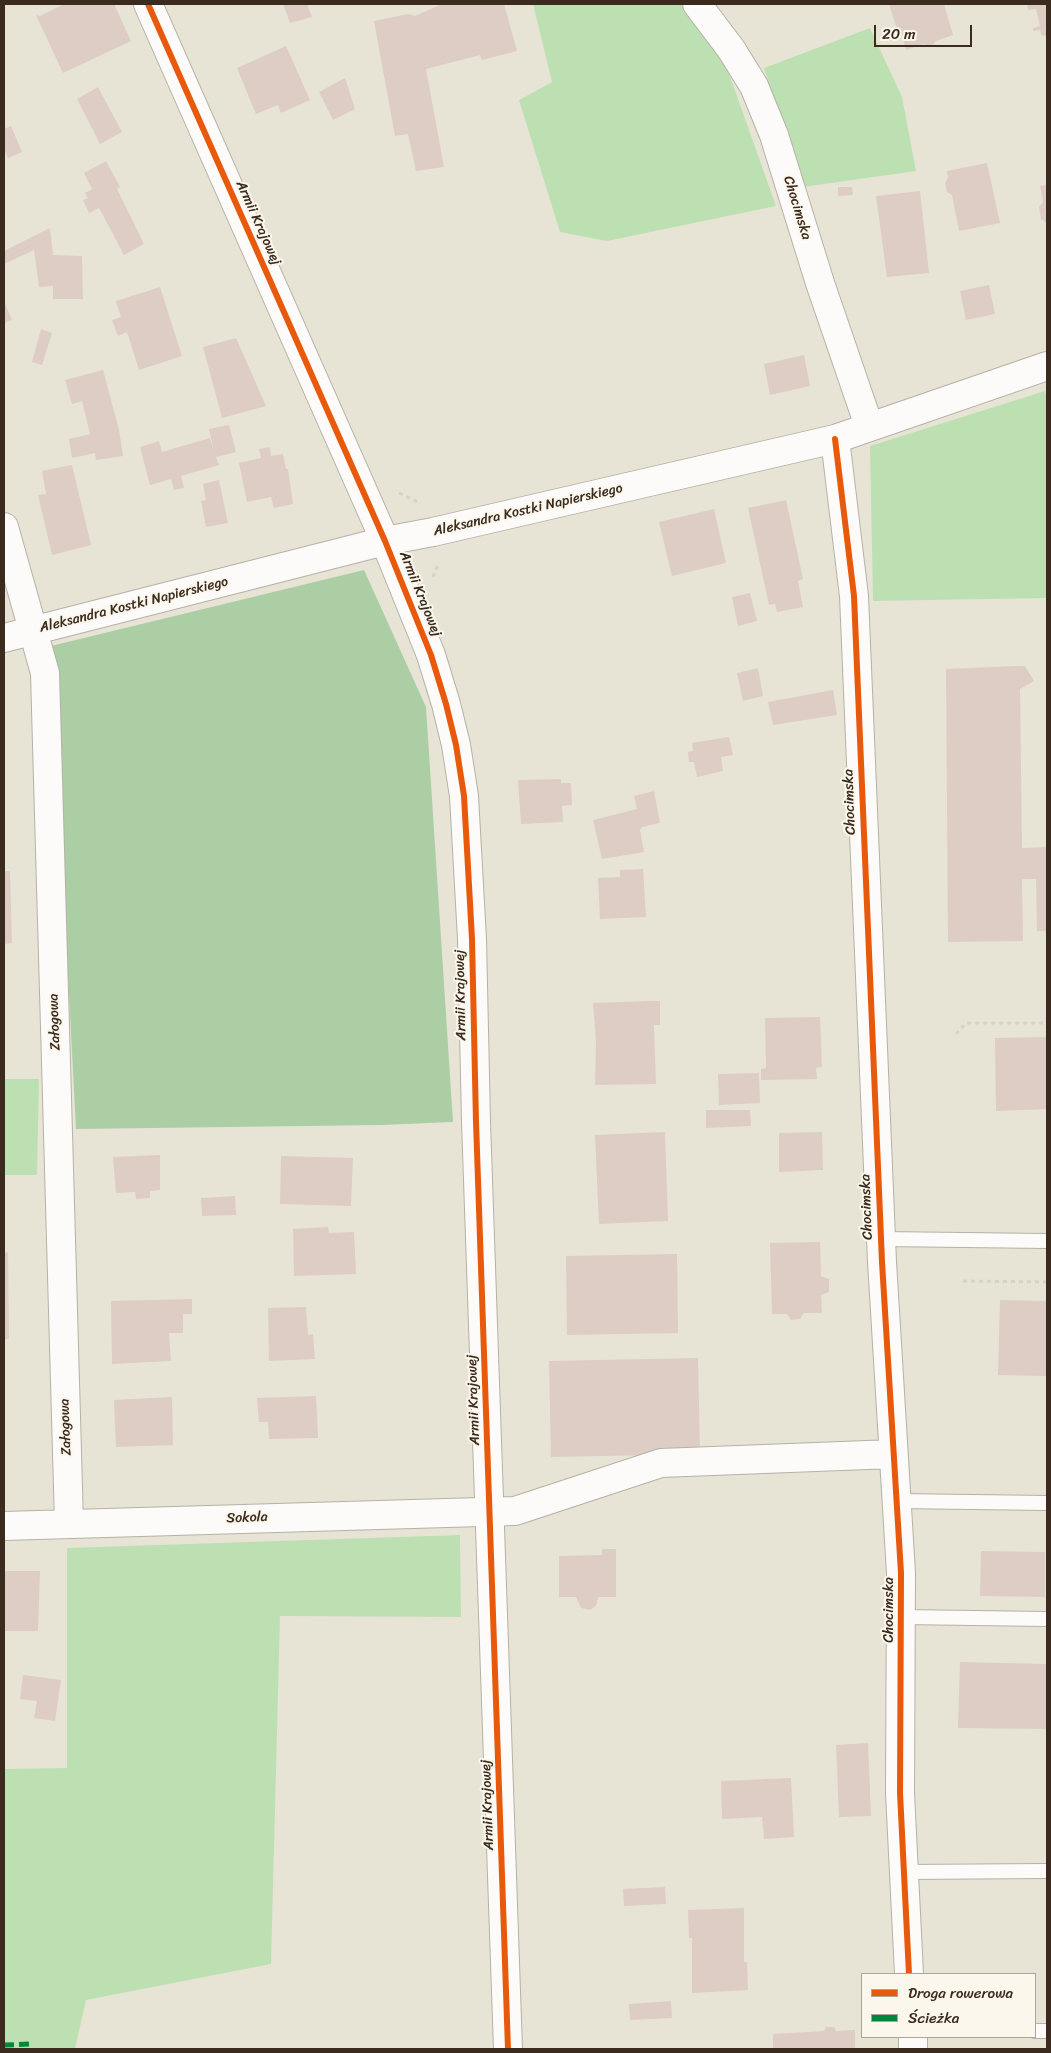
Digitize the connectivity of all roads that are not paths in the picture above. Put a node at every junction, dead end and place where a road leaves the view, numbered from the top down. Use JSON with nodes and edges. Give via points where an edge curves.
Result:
{"nodes":[{"id":1,"x":148,"y":4,"type":"edge"},
{"id":2,"x":697,"y":4,"type":"edge"},
{"id":3,"x":1047,"y":366,"type":"edge"},
{"id":4,"x":869,"y":426,"type":"junction"},
{"id":5,"x":835,"y":439,"type":"junction"},
{"id":6,"x":4,"y":527,"type":"edge"},
{"id":7,"x":385,"y":541,"type":"junction"},
{"id":8,"x":33,"y":631,"type":"junction"},
{"id":9,"x":4,"y":638,"type":"edge"},
{"id":10,"x":881,"y":1239,"type":"junction"},
{"id":11,"x":1047,"y":1242,"type":"edge"},
{"id":12,"x":893,"y":1454,"type":"junction"},
{"id":13,"x":896,"y":1501,"type":"junction"},
{"id":14,"x":1047,"y":1503,"type":"edge"},
{"id":15,"x":491,"y":1512,"type":"junction"},
{"id":16,"x":69,"y":1524,"type":"junction"},
{"id":17,"x":4,"y":1526,"type":"edge"},
{"id":18,"x":901,"y":1618,"type":"junction"},
{"id":19,"x":1047,"y":1619,"type":"edge"},
{"id":20,"x":1047,"y":1871,"type":"edge"},
{"id":21,"x":904,"y":1872,"type":"junction"},
{"id":22,"x":909,"y":1973,"type":"edge"},
{"id":23,"x":508,"y":2049,"type":"edge"}],
"edges":[{"from":1,"to":7,"type":"street","name":"Armii Krajowej"},
{"from":2,"to":4,"type":"street","name":"Chocimska","via":[[754,86],[774,135]]},
{"from":3,"to":4,"type":"street","name":"Aleksandra Kostki Napierskiego"},
{"from":4,"to":5,"type":"street","name":"Aleksandra Kostki Napierskiego"},
{"from":5,"to":7,"type":"street","name":"Aleksandra Kostki Napierskiego"},
{"from":5,"to":10,"type":"street","name":"Chocimska","via":[[854,596]]},
{"from":6,"to":8,"type":"street","name":"Załogowa"},
{"from":7,"to":8,"type":"street","name":"Aleksandra Kostki Napierskiego"},
{"from":7,"to":15,"type":"street","name":"Armii Krajowej","via":[[444,696],[464,796],[472,939]]},
{"from":8,"to":9,"type":"street","name":"Aleksandra Kostki Napierskiego"},
{"from":8,"to":16,"type":"street","name":"Załogowa","via":[[45,673]]},
{"from":10,"to":11,"type":"lane"},
{"from":10,"to":12,"type":"street","name":"Chocimska"},
{"from":12,"to":13,"type":"street","name":"Chocimska"},
{"from":12,"to":15,"type":"street","name":"Sokola","via":[[661,1463],[515,1511]]},
{"from":13,"to":14,"type":"lane"},
{"from":13,"to":18,"type":"street","name":"Chocimska"},
{"from":15,"to":16,"type":"street","name":"Sokola"},
{"from":15,"to":23,"type":"street","name":"Armii Krajowej"},
{"from":16,"to":17,"type":"street","name":"Sokola"},
{"from":18,"to":19,"type":"lane"},
{"from":18,"to":21,"type":"street","name":"Chocimska","via":[[900,1794]]},
{"from":20,"to":21,"type":"lane"},
{"from":21,"to":22,"type":"street","name":"Chocimska"}]}
